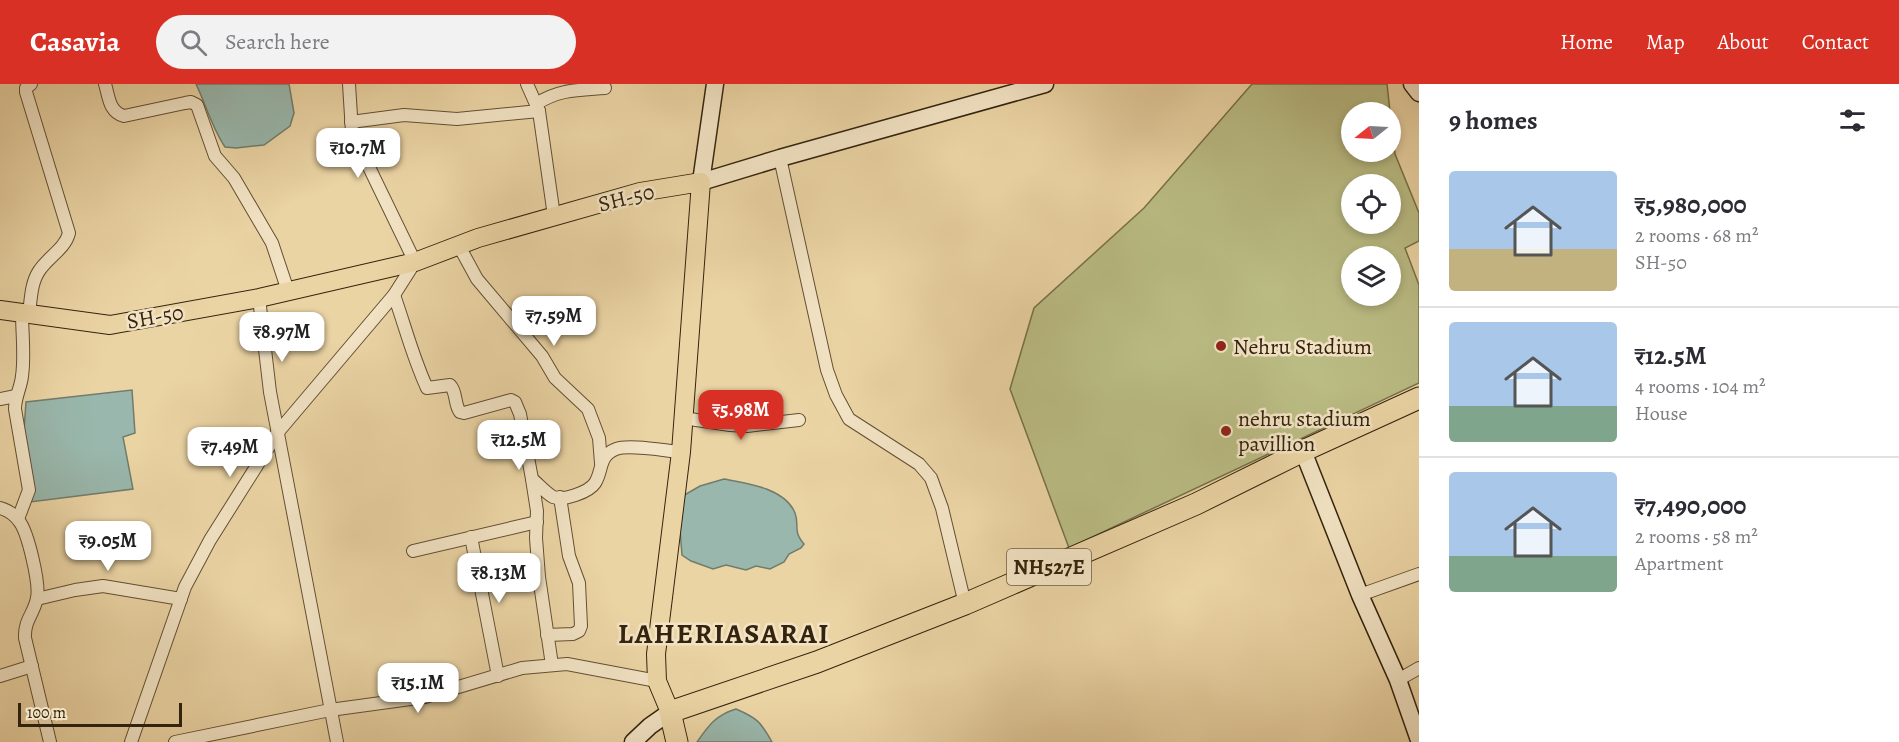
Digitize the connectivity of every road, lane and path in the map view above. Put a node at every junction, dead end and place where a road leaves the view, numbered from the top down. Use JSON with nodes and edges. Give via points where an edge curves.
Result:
{"nodes":[{"id":1,"x":31,"y":84,"type":"edge"},
{"id":2,"x":105,"y":84,"type":"edge"},
{"id":3,"x":349,"y":84,"type":"edge"},
{"id":4,"x":526,"y":84,"type":"edge"},
{"id":5,"x":715,"y":84,"type":"edge"},
{"id":6,"x":1045,"y":84,"type":"edge"},
{"id":7,"x":1412,"y":84,"type":"edge"},
{"id":8,"x":605,"y":88,"type":"dead end"},
{"id":9,"x":1419,"y":93,"type":"edge"},
{"id":10,"x":538,"y":107,"type":"junction"},
{"id":11,"x":351,"y":122,"type":"junction"},
{"id":12,"x":780,"y":158,"type":"junction"},
{"id":13,"x":701,"y":182,"type":"junction"},
{"id":14,"x":554,"y":216,"type":"junction"},
{"id":15,"x":459,"y":246,"type":"junction"},
{"id":16,"x":415,"y":262,"type":"junction"},
{"id":17,"x":288,"y":291,"type":"junction"},
{"id":18,"x":394,"y":295,"type":"junction"},
{"id":19,"x":260,"y":298,"type":"junction"},
{"id":20,"x":0,"y":310,"type":"edge"},
{"id":21,"x":26,"y":313,"type":"junction"},
{"id":22,"x":16,"y":396,"type":"junction"},
{"id":23,"x":0,"y":399,"type":"edge"},
{"id":24,"x":1419,"y":399,"type":"edge"},
{"id":25,"x":683,"y":418,"type":"junction"},
{"id":26,"x":799,"y":420,"type":"dead end"},
{"id":27,"x":278,"y":432,"type":"junction"},
{"id":28,"x":1304,"y":451,"type":"junction"},
{"id":29,"x":681,"y":452,"type":"junction"},
{"id":30,"x":601,"y":463,"type":"junction"},
{"id":31,"x":532,"y":478,"type":"junction"},
{"id":32,"x":560,"y":497,"type":"junction"},
{"id":33,"x":0,"y":508,"type":"edge"},
{"id":34,"x":18,"y":519,"type":"junction"},
{"id":35,"x":537,"y":522,"type":"junction"},
{"id":36,"x":471,"y":537,"type":"junction"},
{"id":37,"x":413,"y":551,"type":"dead end"},
{"id":38,"x":1419,"y":574,"type":"edge"},
{"id":39,"x":1360,"y":595,"type":"junction"},
{"id":40,"x":37,"y":599,"type":"junction"},
{"id":41,"x":181,"y":599,"type":"junction"},
{"id":42,"x":964,"y":604,"type":"junction"},
{"id":43,"x":548,"y":635,"type":"junction"},
{"id":44,"x":552,"y":664,"type":"junction"},
{"id":45,"x":32,"y":666,"type":"junction"},
{"id":46,"x":1419,"y":668,"type":"edge"},
{"id":47,"x":0,"y":676,"type":"edge"},
{"id":48,"x":498,"y":676,"type":"junction"},
{"id":49,"x":1398,"y":680,"type":"junction"},
{"id":50,"x":657,"y":681,"type":"junction"},
{"id":51,"x":330,"y":710,"type":"junction"},
{"id":52,"x":670,"y":712,"type":"junction"},
{"id":53,"x":1419,"y":740,"type":"edge"},
{"id":54,"x":50,"y":742,"type":"edge"},
{"id":55,"x":131,"y":742,"type":"edge"},
{"id":56,"x":175,"y":742,"type":"edge"},
{"id":57,"x":337,"y":742,"type":"edge"},
{"id":58,"x":633,"y":742,"type":"edge"},
{"id":59,"x":677,"y":742,"type":"edge"}],
"edges":[{"from":1,"to":21,"type":"street","via":[[26,92],[69,233],[64,244],[39,270]]},
{"from":2,"to":17,"type":"street","via":[[112,107],[124,116],[191,102],[197,105],[215,156],[234,178],[272,243]]},
{"from":3,"to":11,"type":"street"},
{"from":4,"to":10,"type":"street"},
{"from":5,"to":13,"type":"street"},
{"from":6,"to":12,"type":"street"},
{"from":7,"to":9,"type":"street"},
{"from":8,"to":10,"type":"street","via":[[560,92]]},
{"from":10,"to":11,"type":"street","via":[[457,119],[404,115]]},
{"from":10,"to":14,"type":"street"},
{"from":11,"to":16,"type":"street","via":[[358,145]]},
{"from":12,"to":13,"type":"street"},
{"from":12,"to":42,"type":"street","via":[[826,370],[836,395],[849,419],[919,464],[931,478],[942,507]]},
{"from":13,"to":14,"type":"main road","name":"SH-50","via":[[640,192]]},
{"from":13,"to":25,"type":"main road"},
{"from":14,"to":15,"type":"main road","name":"SH-50"},
{"from":15,"to":16,"type":"main road","name":"SH-50"},
{"from":15,"to":30,"type":"street","via":[[477,279],[542,356],[555,378],[588,409],[599,438]]},
{"from":16,"to":17,"type":"main road","name":"SH-50"},
{"from":16,"to":18,"type":"street"},
{"from":17,"to":19,"type":"main road","name":"SH-50"},
{"from":18,"to":27,"type":"street"},
{"from":18,"to":31,"type":"street","via":[[427,388],[450,385],[457,408],[464,413],[515,402]]},
{"from":19,"to":21,"type":"main road","name":"SH-50","via":[[110,325]]},
{"from":19,"to":27,"type":"street"},
{"from":20,"to":21,"type":"main road","name":"SH-50"},
{"from":21,"to":22,"type":"street","via":[[23,368]]},
{"from":22,"to":23,"type":"street"},
{"from":22,"to":34,"type":"street","via":[[29,490]]},
{"from":24,"to":28,"type":"highway","number":"NH527E"},
{"from":25,"to":26,"type":"street","via":[[747,426]]},
{"from":25,"to":29,"type":"main road"},
{"from":27,"to":41,"type":"street","via":[[210,540]]},
{"from":27,"to":51,"type":"street"},
{"from":28,"to":39,"type":"street"},
{"from":28,"to":42,"type":"highway","number":"NH527E","via":[[1196,504]]},
{"from":29,"to":30,"type":"street","via":[[625,447],[615,449]]},
{"from":29,"to":50,"type":"main road","via":[[658,629]]},
{"from":30,"to":32,"type":"street","via":[[597,482],[589,490]]},
{"from":31,"to":32,"type":"street","via":[[554,497]]},
{"from":31,"to":35,"type":"street"},
{"from":32,"to":43,"type":"street","via":[[569,556],[579,584],[581,626],[573,634]]},
{"from":33,"to":34,"type":"street"},
{"from":34,"to":40,"type":"street","via":[[29,544]]},
{"from":35,"to":36,"type":"street"},
{"from":35,"to":43,"type":"street","via":[[539,578]]},
{"from":36,"to":37,"type":"street"},
{"from":36,"to":48,"type":"street"},
{"from":38,"to":39,"type":"street"},
{"from":39,"to":49,"type":"street"},
{"from":40,"to":41,"type":"street","via":[[103,586]]},
{"from":40,"to":45,"type":"street","via":[[25,631]]},
{"from":41,"to":55,"type":"street"},
{"from":42,"to":52,"type":"highway","number":"NH527E","via":[[818,663]]},
{"from":43,"to":44,"type":"street"},
{"from":44,"to":48,"type":"street"},
{"from":44,"to":50,"type":"street"},
{"from":45,"to":47,"type":"street"},
{"from":45,"to":54,"type":"street"},
{"from":46,"to":49,"type":"street"},
{"from":48,"to":51,"type":"street","via":[[426,697]]},
{"from":49,"to":53,"type":"street"},
{"from":50,"to":52,"type":"main road"},
{"from":51,"to":56,"type":"street"},
{"from":51,"to":57,"type":"street"},
{"from":52,"to":58,"type":"street"},
{"from":52,"to":59,"type":"highway"}]}
